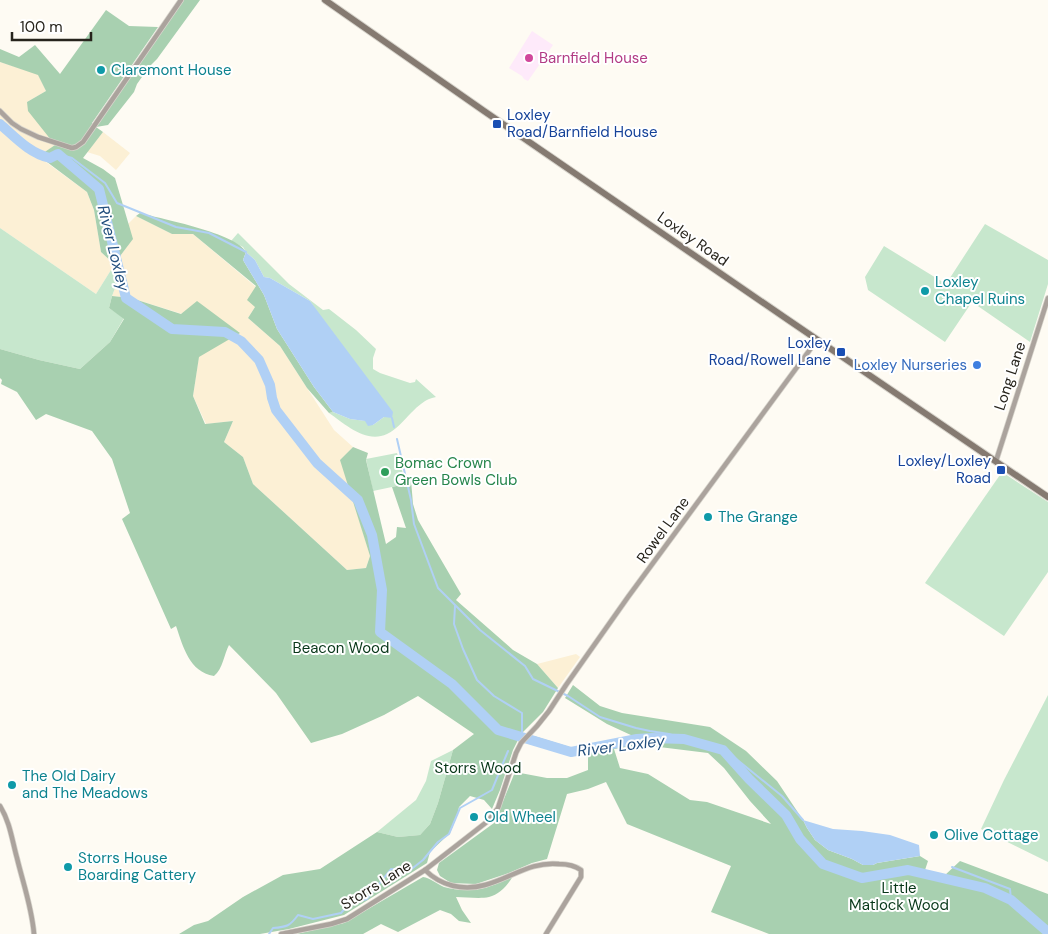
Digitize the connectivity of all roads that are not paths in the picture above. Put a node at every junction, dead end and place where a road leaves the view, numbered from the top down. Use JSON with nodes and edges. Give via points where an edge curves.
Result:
{"nodes":[{"id":1,"x":181,"y":0,"type":"edge"},
{"id":2,"x":325,"y":0,"type":"edge"},
{"id":3,"x":0,"y":110,"type":"edge"},
{"id":4,"x":1048,"y":298,"type":"edge"},
{"id":5,"x":817,"y":340,"type":"junction"},
{"id":6,"x":996,"y":461,"type":"junction"},
{"id":7,"x":1048,"y":497,"type":"edge"},
{"id":8,"x":0,"y":806,"type":"edge"},
{"id":9,"x":425,"y":870,"type":"junction"},
{"id":10,"x":34,"y":934,"type":"edge"},
{"id":11,"x":281,"y":934,"type":"edge"},
{"id":12,"x":546,"y":934,"type":"edge"}],
"edges":[{"from":1,"to":3,"type":"street","via":[[83,142],[76,147],[21,129]]},
{"from":2,"to":5,"type":"main road","name":"Loxley Road"},
{"from":4,"to":6,"type":"street","name":"Long Lane"},
{"from":5,"to":6,"type":"main road","name":"Loxley Road"},
{"from":5,"to":9,"type":"street","name":"Rowel Lane","via":[[628,597],[538,726],[521,743],[493,816]]},
{"from":6,"to":7,"type":"main road","name":"Loxley Road"},
{"from":8,"to":10,"type":"street","via":[[12,836]]},
{"from":9,"to":11,"type":"street","name":"Storrs Lane","via":[[347,919]]},
{"from":9,"to":12,"type":"street","via":[[442,883],[460,887],[487,885],[538,864],[578,867],[581,878]]}]}
